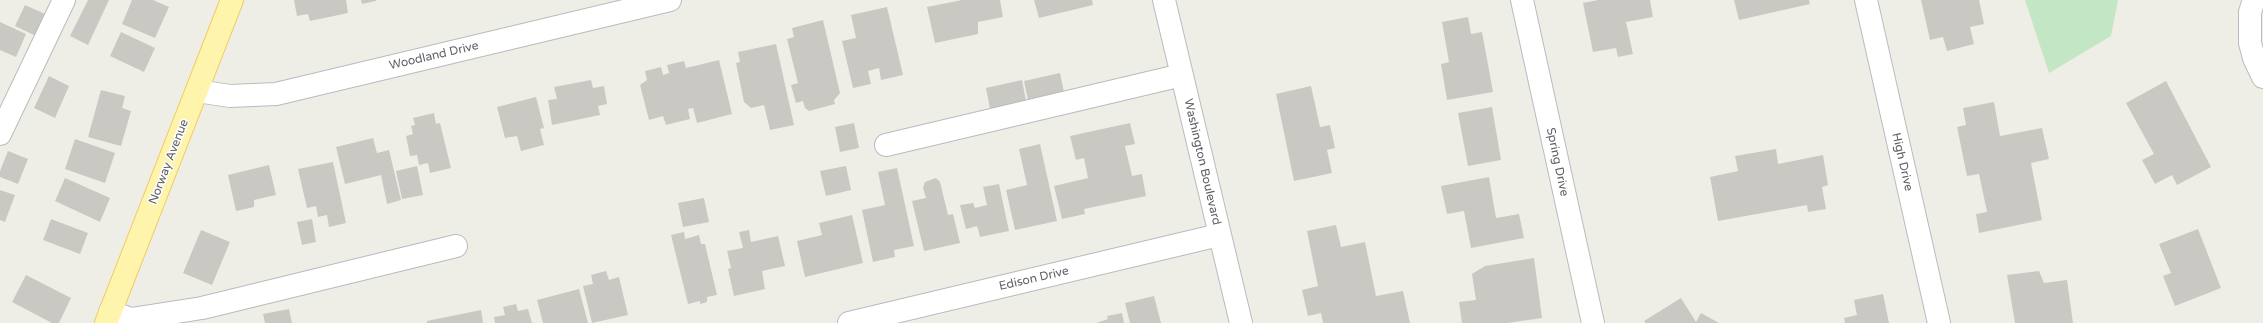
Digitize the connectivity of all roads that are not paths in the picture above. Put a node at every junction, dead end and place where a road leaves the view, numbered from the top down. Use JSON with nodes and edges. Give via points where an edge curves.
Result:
{"nodes":[{"id":1,"x":64,"y":0,"type":"edge"},
{"id":2,"x":232,"y":0,"type":"edge"},
{"id":3,"x":670,"y":0,"type":"edge"},
{"id":4,"x":1164,"y":0,"type":"edge"},
{"id":5,"x":1522,"y":0,"type":"edge"},
{"id":6,"x":1866,"y":0,"type":"edge"},
{"id":7,"x":2254,"y":0,"type":"edge"},
{"id":8,"x":1182,"y":75,"type":"junction"},
{"id":9,"x":2263,"y":77,"type":"edge"},
{"id":10,"x":197,"y":91,"type":"junction"},
{"id":11,"x":0,"y":134,"type":"edge"},
{"id":12,"x":886,"y":145,"type":"dead end"},
{"id":13,"x":1219,"y":235,"type":"junction"},
{"id":14,"x":456,"y":246,"type":"dead end"},
{"id":15,"x":108,"y":317,"type":"edge"},
{"id":16,"x":849,"y":323,"type":"edge"},
{"id":17,"x":1241,"y":323,"type":"edge"},
{"id":18,"x":1593,"y":323,"type":"edge"},
{"id":19,"x":1940,"y":323,"type":"edge"}],
"edges":[{"from":1,"to":11,"type":"street"},
{"from":2,"to":10,"type":"main road","name":"Norway Avenue"},
{"from":3,"to":10,"type":"street","name":"Woodland Drive","via":[[276,94],[230,96]]},
{"from":4,"to":8,"type":"street","name":"Washington Boulevard"},
{"from":5,"to":18,"type":"street","name":"Spring Drive"},
{"from":6,"to":19,"type":"street","name":"High Drive"},
{"from":7,"to":9,"type":"street","via":[[2250,12],[2250,43]]},
{"from":8,"to":12,"type":"street"},
{"from":8,"to":13,"type":"street","name":"Washington Boulevard"},
{"from":10,"to":15,"type":"main road","name":"Norway Avenue"},
{"from":13,"to":16,"type":"street","name":"Edison Drive"},
{"from":13,"to":17,"type":"street","name":"Washington Boulevard"},
{"from":14,"to":15,"type":"street","via":[[202,308],[131,319]]}]}
